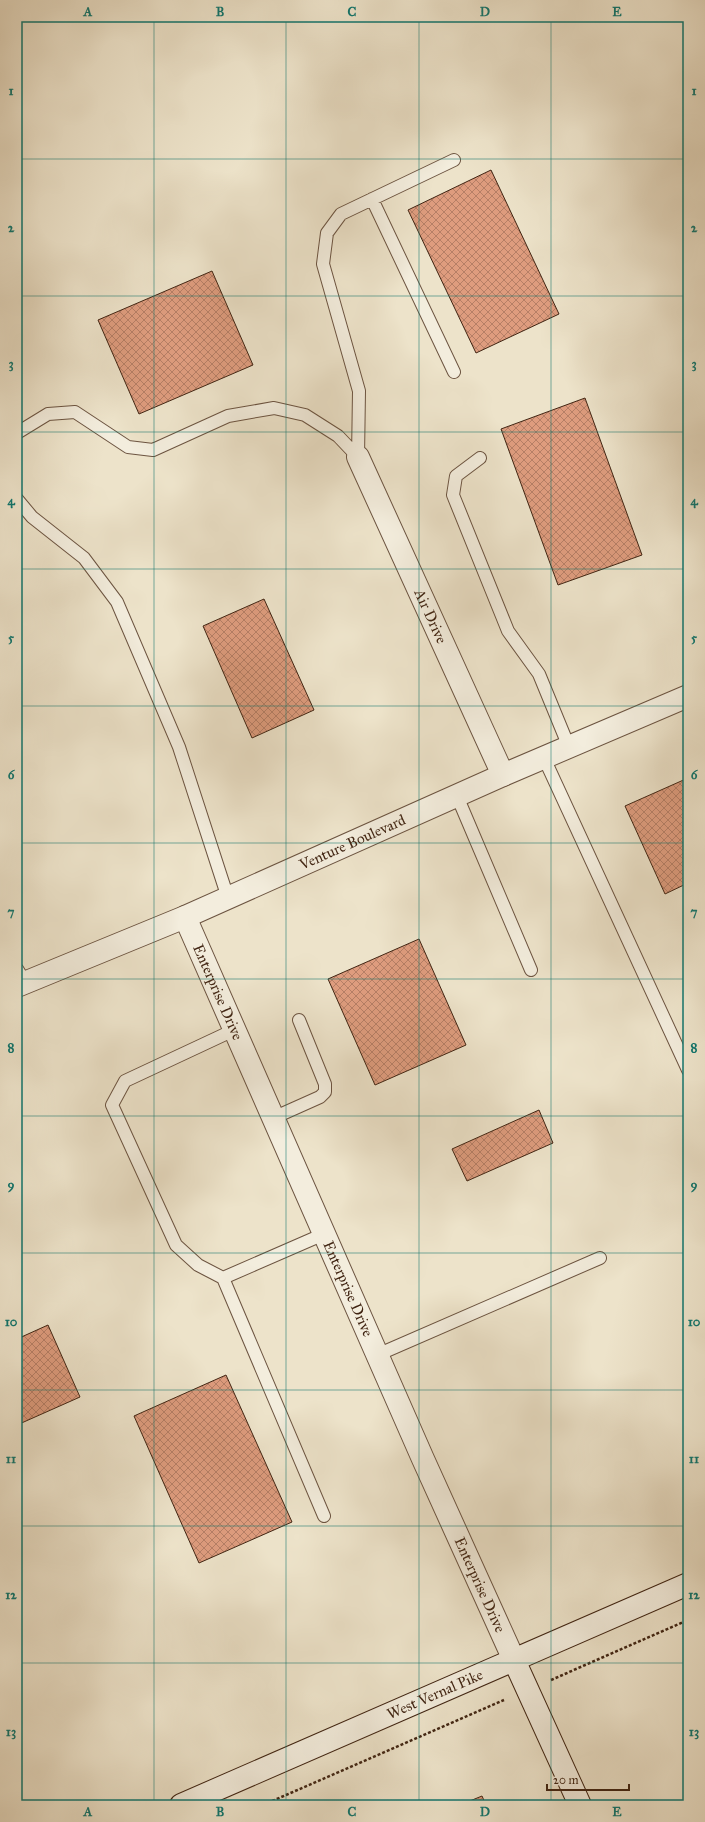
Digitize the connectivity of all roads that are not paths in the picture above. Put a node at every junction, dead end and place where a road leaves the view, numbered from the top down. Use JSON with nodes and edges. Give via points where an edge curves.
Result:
{"nodes":[{"id":1,"x":454,"y":160,"type":"dead end"},
{"id":2,"x":372,"y":199,"type":"junction"},
{"id":3,"x":454,"y":372,"type":"dead end"},
{"id":4,"x":17,"y":433,"type":"edge"},
{"id":5,"x":358,"y":458,"type":"junction"},
{"id":6,"x":480,"y":458,"type":"dead end"},
{"id":7,"x":17,"y":499,"type":"edge"},
{"id":8,"x":688,"y":696,"type":"edge"},
{"id":9,"x":569,"y":747,"type":"junction"},
{"id":10,"x":544,"y":758,"type":"junction"},
{"id":11,"x":503,"y":775,"type":"junction"},
{"id":12,"x":457,"y":796,"type":"junction"},
{"id":13,"x":228,"y":898,"type":"junction"},
{"id":14,"x":185,"y":917,"type":"junction"},
{"id":15,"x":531,"y":970,"type":"dead end"},
{"id":16,"x":20,"y":979,"type":"edge"},
{"id":17,"x":300,"y":1020,"type":"dead end"},
{"id":18,"x":234,"y":1030,"type":"junction"},
{"id":19,"x":688,"y":1070,"type":"edge"},
{"id":20,"x":273,"y":1118,"type":"junction"},
{"id":21,"x":324,"y":1234,"type":"junction"},
{"id":22,"x":600,"y":1258,"type":"dead end"},
{"id":23,"x":223,"y":1278,"type":"junction"},
{"id":24,"x":377,"y":1355,"type":"junction"},
{"id":25,"x":324,"y":1516,"type":"dead end"},
{"id":26,"x":688,"y":1584,"type":"edge"},
{"id":27,"x":514,"y":1660,"type":"junction"},
{"id":28,"x":181,"y":1805,"type":"edge"},
{"id":29,"x":580,"y":1805,"type":"edge"}],
"edges":[{"from":1,"to":2,"type":"lane"},
{"from":2,"to":3,"type":"lane"},
{"from":2,"to":5,"type":"lane","via":[[341,214],[327,233],[323,264],[359,391]]},
{"from":4,"to":5,"type":"lane","via":[[48,414],[75,412],[128,447],[153,450],[228,416],[274,408],[305,415],[338,436]]},
{"from":5,"to":11,"type":"street","name":"Air Drive"},
{"from":6,"to":9,"type":"lane","via":[[456,476],[453,495],[508,631],[539,674]]},
{"from":7,"to":13,"type":"lane","via":[[32,517],[84,558],[117,602],[179,747]]},
{"from":8,"to":9,"type":"street","name":"Venture Boulevard"},
{"from":9,"to":10,"type":"street","name":"Venture Boulevard"},
{"from":10,"to":11,"type":"street","name":"Venture Boulevard"},
{"from":10,"to":19,"type":"lane"},
{"from":11,"to":12,"type":"street","name":"Venture Boulevard"},
{"from":12,"to":13,"type":"street","name":"Venture Boulevard"},
{"from":12,"to":15,"type":"lane"},
{"from":13,"to":14,"type":"street","name":"Venture Boulevard"},
{"from":14,"to":16,"type":"street","name":"Venture Boulevard"},
{"from":14,"to":18,"type":"street","name":"Enterprise Drive"},
{"from":17,"to":20,"type":"lane","via":[[325,1084],[325,1092],[320,1097]]},
{"from":18,"to":20,"type":"street","name":"Enterprise Drive"},
{"from":18,"to":23,"type":"lane","via":[[125,1081],[112,1104],[176,1245],[198,1265]]},
{"from":20,"to":21,"type":"street","name":"Enterprise Drive"},
{"from":21,"to":23,"type":"lane"},
{"from":21,"to":24,"type":"street","name":"Enterprise Drive"},
{"from":22,"to":24,"type":"lane"},
{"from":23,"to":25,"type":"lane"},
{"from":24,"to":27,"type":"street","name":"Enterprise Drive"},
{"from":26,"to":27,"type":"street","name":"West Vernal Pike"},
{"from":27,"to":28,"type":"street","name":"West Vernal Pike"},
{"from":27,"to":29,"type":"street","name":"Enterprise Drive"}]}
